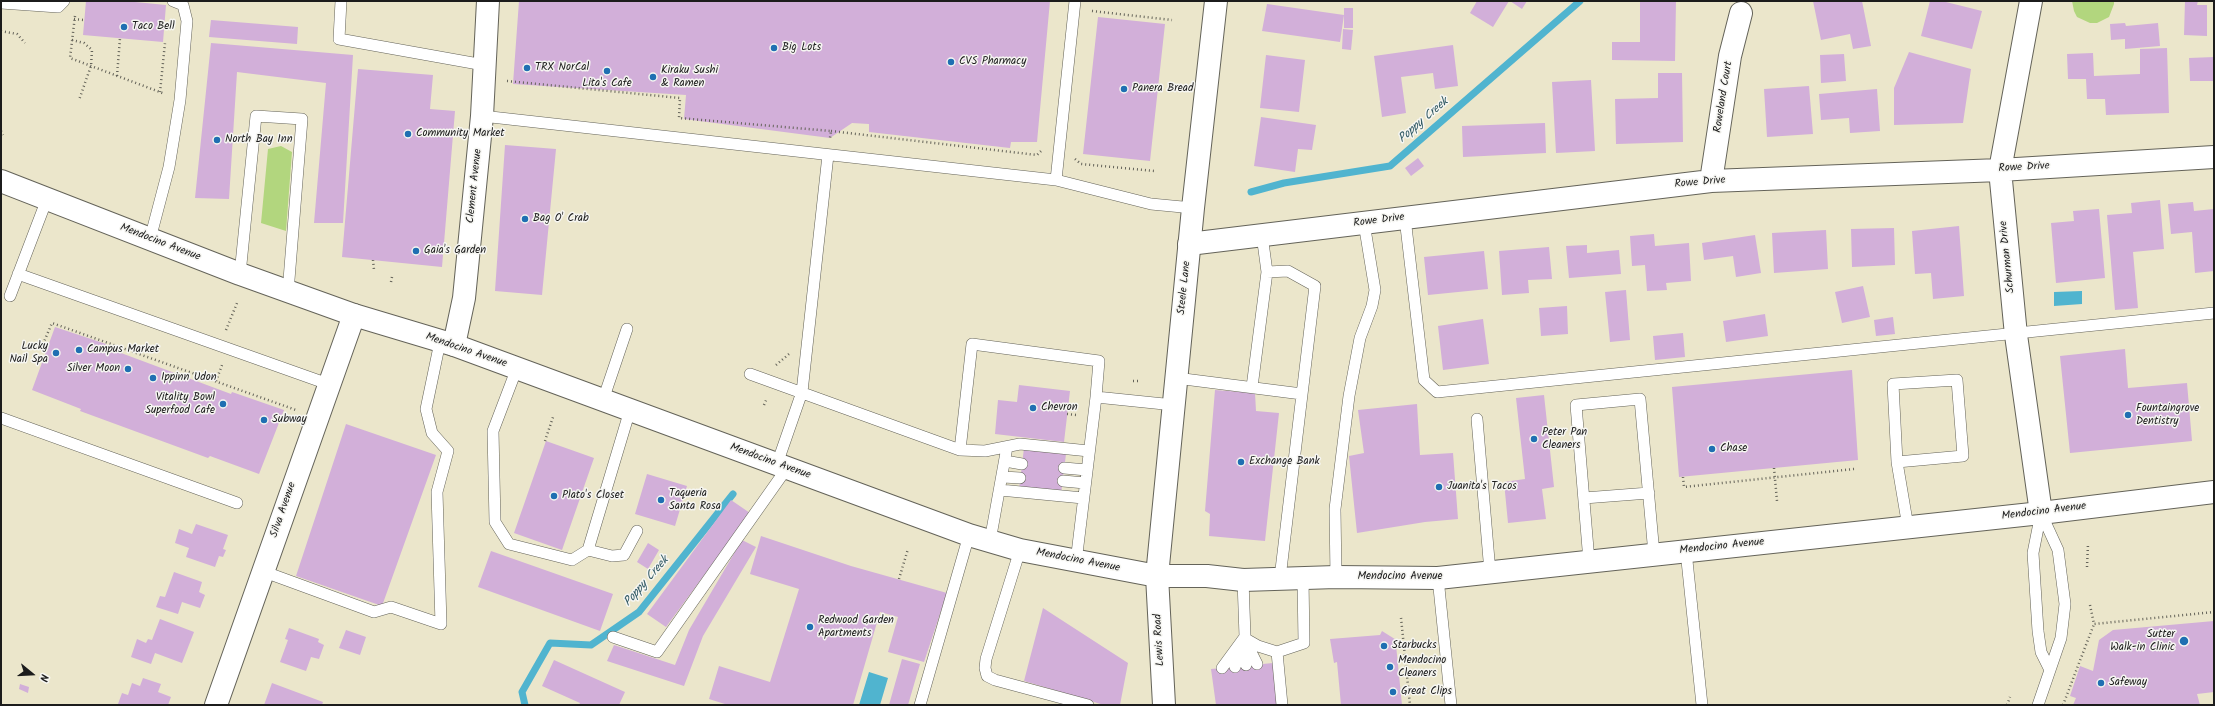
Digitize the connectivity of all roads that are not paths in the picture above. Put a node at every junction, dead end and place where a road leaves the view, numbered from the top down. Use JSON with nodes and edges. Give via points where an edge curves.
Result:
{"nodes":[{"id":1,"x":173,"y":1,"type":"edge"},
{"id":2,"x":342,"y":1,"type":"edge"},
{"id":3,"x":488,"y":1,"type":"edge"},
{"id":4,"x":1075,"y":1,"type":"edge"},
{"id":5,"x":1216,"y":1,"type":"edge"},
{"id":6,"x":2031,"y":1,"type":"edge"},
{"id":7,"x":1,"y":3,"type":"edge"},
{"id":8,"x":61,"y":4,"type":"edge"},
{"id":9,"x":1741,"y":13,"type":"dead end"},
{"id":10,"x":484,"y":66,"type":"junction"},
{"id":11,"x":482,"y":116,"type":"junction"},
{"id":12,"x":828,"y":155,"type":"junction"},
{"id":13,"x":2214,"y":157,"type":"edge"},
{"id":14,"x":2000,"y":170,"type":"junction"},
{"id":15,"x":1056,"y":180,"type":"junction"},
{"id":16,"x":1,"y":181,"type":"edge"},
{"id":17,"x":1711,"y":181,"type":"junction"},
{"id":18,"x":47,"y":199,"type":"junction"},
{"id":19,"x":1193,"y":208,"type":"junction"},
{"id":20,"x":1405,"y":218,"type":"junction"},
{"id":21,"x":1364,"y":223,"type":"junction"},
{"id":22,"x":1262,"y":235,"type":"junction"},
{"id":23,"x":150,"y":239,"type":"junction"},
{"id":24,"x":1189,"y":244,"type":"junction"},
{"id":25,"x":1267,"y":272,"type":"junction"},
{"id":26,"x":18,"y":274,"type":"junction"},
{"id":27,"x":240,"y":274,"type":"junction"},
{"id":28,"x":288,"y":292,"type":"junction"},
{"id":29,"x":10,"y":296,"type":"dead end"},
{"id":30,"x":2214,"y":313,"type":"edge"},
{"id":31,"x":354,"y":315,"type":"junction"},
{"id":32,"x":628,"y":329,"type":"dead end"},
{"id":33,"x":2016,"y":335,"type":"junction"},
{"id":34,"x":447,"y":344,"type":"junction"},
{"id":35,"x":517,"y":368,"type":"junction"},
{"id":36,"x":750,"y":374,"type":"dead end"},
{"id":37,"x":1176,"y":378,"type":"junction"},
{"id":38,"x":328,"y":384,"type":"junction"},
{"id":39,"x":1252,"y":387,"type":"junction"},
{"id":40,"x":802,"y":392,"type":"junction"},
{"id":41,"x":1302,"y":394,"type":"junction"},
{"id":42,"x":1096,"y":397,"type":"junction"},
{"id":43,"x":603,"y":400,"type":"junction"},
{"id":44,"x":1174,"y":405,"type":"junction"},
{"id":45,"x":630,"y":410,"type":"junction"},
{"id":46,"x":1,"y":418,"type":"edge"},
{"id":47,"x":1477,"y":419,"type":"dead end"},
{"id":48,"x":1007,"y":447,"type":"junction"},
{"id":49,"x":960,"y":450,"type":"junction"},
{"id":50,"x":1089,"y":451,"type":"junction"},
{"id":51,"x":1005,"y":462,"type":"junction"},
{"id":52,"x":1897,"y":462,"type":"junction"},
{"id":53,"x":1022,"y":464,"type":"dead end"},
{"id":54,"x":782,"y":466,"type":"junction"},
{"id":55,"x":1064,"y":468,"type":"dead end"},
{"id":56,"x":1087,"y":470,"type":"junction"},
{"id":57,"x":1003,"y":477,"type":"junction"},
{"id":58,"x":1020,"y":478,"type":"dead end"},
{"id":59,"x":1063,"y":481,"type":"dead end"},
{"id":60,"x":1085,"y":483,"type":"junction"},
{"id":61,"x":1000,"y":490,"type":"junction"},
{"id":62,"x":2214,"y":492,"type":"edge"},
{"id":63,"x":1648,"y":493,"type":"junction"},
{"id":64,"x":1083,"y":498,"type":"junction"},
{"id":65,"x":1584,"y":498,"type":"junction"},
{"id":66,"x":237,"y":503,"type":"dead end"},
{"id":67,"x":2041,"y":513,"type":"junction"},
{"id":68,"x":1908,"y":527,"type":"junction"},
{"id":69,"x":637,"y":531,"type":"dead end"},
{"id":70,"x":969,"y":535,"type":"junction"},
{"id":71,"x":990,"y":541,"type":"junction"},
{"id":72,"x":588,"y":550,"type":"junction"},
{"id":73,"x":1020,"y":550,"type":"junction"},
{"id":74,"x":1686,"y":551,"type":"junction"},
{"id":75,"x":1654,"y":554,"type":"junction"},
{"id":76,"x":1076,"y":562,"type":"junction"},
{"id":77,"x":1589,"y":562,"type":"junction"},
{"id":78,"x":262,"y":571,"type":"junction"},
{"id":79,"x":1490,"y":572,"type":"junction"},
{"id":80,"x":1157,"y":576,"type":"junction"},
{"id":81,"x":1336,"y":577,"type":"junction"},
{"id":82,"x":1280,"y":578,"type":"junction"},
{"id":83,"x":1438,"y":578,"type":"junction"},
{"id":84,"x":1303,"y":579,"type":"junction"},
{"id":85,"x":1243,"y":580,"type":"junction"},
{"id":86,"x":613,"y":637,"type":"dead end"},
{"id":87,"x":1244,"y":638,"type":"junction"},
{"id":88,"x":1277,"y":652,"type":"junction"},
{"id":89,"x":1222,"y":668,"type":"dead end"},
{"id":90,"x":2050,"y":670,"type":"junction"},
{"id":91,"x":216,"y":705,"type":"edge"},
{"id":92,"x":920,"y":705,"type":"edge"},
{"id":93,"x":1088,"y":705,"type":"edge"},
{"id":94,"x":1164,"y":705,"type":"edge"},
{"id":95,"x":1282,"y":705,"type":"edge"},
{"id":96,"x":1451,"y":705,"type":"edge"},
{"id":97,"x":1702,"y":705,"type":"edge"},
{"id":98,"x":2038,"y":705,"type":"edge"}],
"edges":[{"from":1,"to":23,"type":"lane","via":[[183,5],[187,20],[180,100],[169,167]]},
{"from":2,"to":10,"type":"lane","via":[[339,39]]},
{"from":3,"to":10,"type":"main road","name":"Clement Avenue"},
{"from":4,"to":15,"type":"lane"},
{"from":5,"to":19,"type":"main road","name":"Steele Lane"},
{"from":6,"to":14,"type":"main road","name":"Schurman Drive"},
{"from":7,"to":8,"type":"lane"},
{"from":9,"to":17,"type":"main road","name":"Roweland Court","via":[[1730,56]]},
{"from":10,"to":11,"type":"main road","name":"Clement Avenue"},
{"from":11,"to":12,"type":"lane"},
{"from":11,"to":34,"type":"main road","name":"Clement Avenue","via":[[464,298]]},
{"from":12,"to":15,"type":"lane"},
{"from":12,"to":40,"type":"lane"},
{"from":13,"to":14,"type":"main road","name":"Rowe Drive"},
{"from":14,"to":17,"type":"main road","name":"Rowe Drive"},
{"from":14,"to":33,"type":"main road","name":"Schurman Drive"},
{"from":15,"to":19,"type":"lane","via":[[1151,204]]},
{"from":16,"to":18,"type":"main road","name":"Mendocino Avenue"},
{"from":17,"to":20,"type":"main road","name":"Rowe Drive"},
{"from":18,"to":23,"type":"main road","name":"Mendocino Avenue"},
{"from":18,"to":26,"type":"lane"},
{"from":19,"to":24,"type":"main road","name":"Steele Lane"},
{"from":20,"to":21,"type":"main road","name":"Rowe Drive"},
{"from":20,"to":33,"type":"lane","via":[[1424,380],[1437,392]]},
{"from":21,"to":22,"type":"main road","name":"Rowe Drive"},
{"from":21,"to":81,"type":"lane","via":[[1375,290],[1360,338],[1349,396],[1335,509]]},
{"from":22,"to":24,"type":"main road","name":"Rowe Drive"},
{"from":22,"to":25,"type":"lane"},
{"from":23,"to":27,"type":"main road","name":"Mendocino Avenue"},
{"from":24,"to":37,"type":"main road","name":"Steele Lane"},
{"from":25,"to":39,"type":"lane"},
{"from":25,"to":41,"type":"lane","via":[[1288,271],[1315,286]]},
{"from":26,"to":29,"type":"lane"},
{"from":26,"to":38,"type":"lane"},
{"from":27,"to":28,"type":"main road","name":"Mendocino Avenue"},
{"from":27,"to":28,"type":"lane","via":[[256,116],[302,118]]},
{"from":28,"to":31,"type":"main road","name":"Mendocino Avenue"},
{"from":30,"to":33,"type":"lane"},
{"from":31,"to":34,"type":"main road","name":"Mendocino Avenue"},
{"from":31,"to":38,"type":"main road","name":"Silva Avenue"},
{"from":32,"to":43,"type":"lane"},
{"from":33,"to":67,"type":"main road","name":"Schurman Drive"},
{"from":34,"to":35,"type":"main road","name":"Mendocino Avenue"},
{"from":34,"to":78,"type":"lane","via":[[426,409],[432,433],[448,451],[436,492],[441,624],[391,607],[374,612]]},
{"from":35,"to":43,"type":"main road","name":"Mendocino Avenue"},
{"from":35,"to":72,"type":"lane","via":[[493,431],[495,522],[509,544],[572,560]]},
{"from":36,"to":40,"type":"lane"},
{"from":37,"to":39,"type":"lane"},
{"from":37,"to":44,"type":"main road","name":"Steele Lane"},
{"from":38,"to":78,"type":"main road","name":"Silva Avenue"},
{"from":39,"to":41,"type":"lane"},
{"from":40,"to":49,"type":"lane"},
{"from":40,"to":54,"type":"lane"},
{"from":41,"to":82,"type":"lane"},
{"from":42,"to":44,"type":"lane"},
{"from":42,"to":49,"type":"lane","via":[[1099,361],[972,344]]},
{"from":42,"to":50,"type":"lane"},
{"from":43,"to":45,"type":"main road","name":"Mendocino Avenue"},
{"from":44,"to":80,"type":"main road","name":"Steele Lane"},
{"from":45,"to":54,"type":"main road","name":"Mendocino Avenue"},
{"from":45,"to":72,"type":"lane"},
{"from":46,"to":66,"type":"lane"},
{"from":47,"to":79,"type":"lane"},
{"from":48,"to":49,"type":"lane","via":[[985,451]]},
{"from":48,"to":50,"type":"lane","via":[[1020,444]]},
{"from":48,"to":51,"type":"lane"},
{"from":50,"to":56,"type":"lane"},
{"from":51,"to":53,"type":"lane"},
{"from":51,"to":57,"type":"lane"},
{"from":52,"to":52,"type":"lane","via":[[1963,456],[1957,380],[1893,384]]},
{"from":52,"to":68,"type":"lane"},
{"from":54,"to":70,"type":"main road","name":"Mendocino Avenue"},
{"from":54,"to":86,"type":"lane","via":[[658,652]]},
{"from":55,"to":56,"type":"lane"},
{"from":56,"to":60,"type":"lane"},
{"from":57,"to":58,"type":"lane"},
{"from":57,"to":61,"type":"lane"},
{"from":59,"to":60,"type":"lane"},
{"from":60,"to":64,"type":"lane"},
{"from":61,"to":64,"type":"lane"},
{"from":61,"to":71,"type":"lane"},
{"from":62,"to":67,"type":"main road","name":"Mendocino Avenue"},
{"from":63,"to":65,"type":"lane"},
{"from":63,"to":65,"type":"lane","via":[[1640,399],[1576,405]]},
{"from":63,"to":75,"type":"lane"},
{"from":64,"to":76,"type":"lane"},
{"from":65,"to":77,"type":"lane"},
{"from":67,"to":68,"type":"main road","name":"Mendocino Avenue"},
{"from":67,"to":90,"type":"lane","via":[[2033,553],[2041,652]]},
{"from":67,"to":90,"type":"lane","via":[[2058,550],[2065,604],[2062,638]]},
{"from":68,"to":74,"type":"main road","name":"Mendocino Avenue"},
{"from":69,"to":72,"type":"lane","via":[[624,554],[612,556]]},
{"from":70,"to":71,"type":"main road","name":"Mendocino Avenue"},
{"from":70,"to":92,"type":"lane"},
{"from":71,"to":73,"type":"main road","name":"Mendocino Avenue"},
{"from":73,"to":76,"type":"main road","name":"Mendocino Avenue"},
{"from":73,"to":93,"type":"lane","via":[[986,659],[987,676]]},
{"from":74,"to":75,"type":"main road","name":"Mendocino Avenue"},
{"from":74,"to":97,"type":"lane"},
{"from":75,"to":77,"type":"main road","name":"Mendocino Avenue"},
{"from":76,"to":80,"type":"main road","name":"Mendocino Avenue"},
{"from":77,"to":79,"type":"main road","name":"Mendocino Avenue"},
{"from":78,"to":91,"type":"main road","name":"Silva Avenue"},
{"from":79,"to":83,"type":"main road","name":"Mendocino Avenue"},
{"from":80,"to":85,"type":"main road","name":"Mendocino Avenue","via":[[1207,576]]},
{"from":80,"to":94,"type":"main road","name":"Lewis Road"},
{"from":81,"to":83,"type":"main road","name":"Mendocino Avenue"},
{"from":81,"to":84,"type":"main road","name":"Mendocino Avenue"},
{"from":82,"to":84,"type":"main road","name":"Mendocino Avenue"},
{"from":82,"to":85,"type":"main road","name":"Mendocino Avenue"},
{"from":83,"to":96,"type":"lane"},
{"from":84,"to":88,"type":"lane","via":[[1304,643]]},
{"from":85,"to":87,"type":"lane"},
{"from":87,"to":87,"type":"lane","via":[[1246,665]]},
{"from":87,"to":88,"type":"lane"},
{"from":87,"to":89,"type":"lane"},
{"from":88,"to":95,"type":"lane"},
{"from":90,"to":98,"type":"lane"}]}
